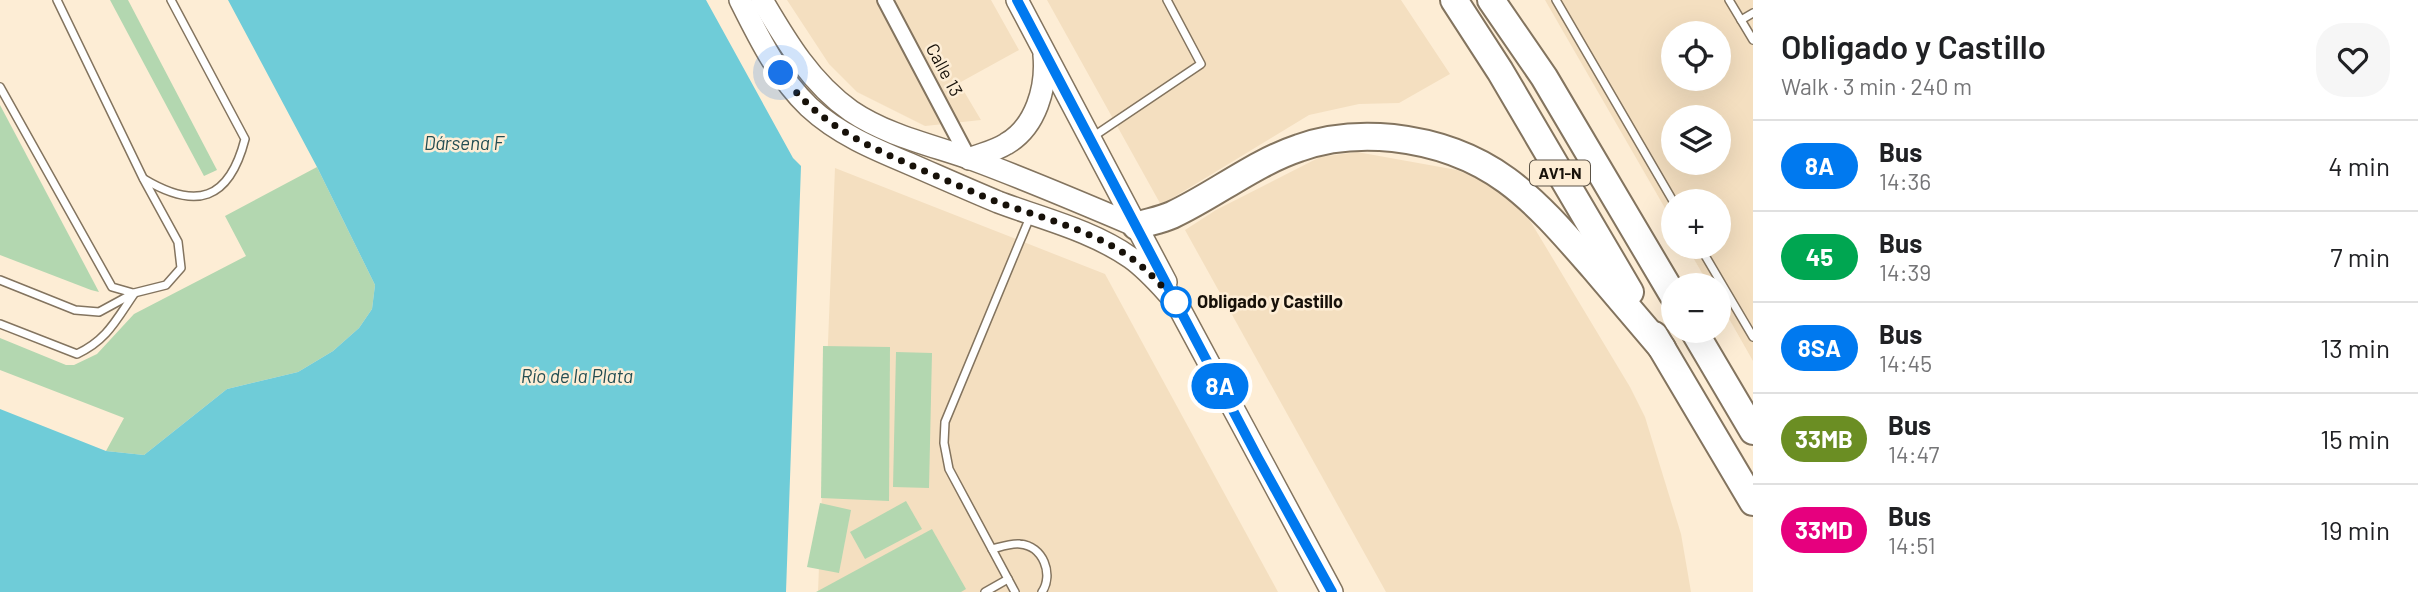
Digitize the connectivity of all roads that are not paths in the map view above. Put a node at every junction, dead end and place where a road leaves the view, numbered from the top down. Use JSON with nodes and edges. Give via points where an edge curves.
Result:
{"nodes":[{"id":1,"x":57,"y":0,"type":"edge"},
{"id":2,"x":171,"y":0,"type":"edge"},
{"id":3,"x":740,"y":0,"type":"edge"},
{"id":4,"x":762,"y":0,"type":"edge"},
{"id":5,"x":885,"y":0,"type":"edge"},
{"id":6,"x":1017,"y":0,"type":"edge"},
{"id":7,"x":1167,"y":0,"type":"edge"},
{"id":8,"x":1454,"y":0,"type":"edge"},
{"id":9,"x":1491,"y":0,"type":"edge"},
{"id":10,"x":1507,"y":0,"type":"edge"},
{"id":11,"x":1556,"y":0,"type":"edge"},
{"id":12,"x":1729,"y":0,"type":"edge"},
{"id":13,"x":1753,"y":13,"type":"edge"},
{"id":14,"x":1741,"y":20,"type":"junction"},
{"id":15,"x":1753,"y":40,"type":"edge"},
{"id":16,"x":1044,"y":50,"type":"junction"},
{"id":17,"x":1544,"y":77,"type":"junction"},
{"id":18,"x":0,"y":87,"type":"edge"},
{"id":19,"x":1090,"y":139,"type":"junction"},
{"id":20,"x":969,"y":159,"type":"junction"},
{"id":21,"x":143,"y":178,"type":"junction"},
{"id":22,"x":1666,"y":189,"type":"edge"},
{"id":23,"x":1031,"y":213,"type":"junction"},
{"id":24,"x":1136,"y":226,"type":"junction"},
{"id":25,"x":1707,"y":259,"type":"edge"},
{"id":26,"x":1661,"y":275,"type":"edge"},
{"id":27,"x":0,"y":280,"type":"edge"},
{"id":28,"x":134,"y":293,"type":"junction"},
{"id":29,"x":1176,"y":302,"type":"junction"},
{"id":30,"x":0,"y":324,"type":"edge"},
{"id":31,"x":1753,"y":337,"type":"edge"},
{"id":32,"x":1701,"y":343,"type":"edge"},
{"id":33,"x":1662,"y":348,"type":"junction"},
{"id":34,"x":1753,"y":430,"type":"edge"},
{"id":35,"x":1753,"y":502,"type":"edge"},
{"id":36,"x":992,"y":549,"type":"junction"},
{"id":37,"x":1008,"y":579,"type":"junction"},
{"id":38,"x":985,"y":592,"type":"edge"},
{"id":39,"x":1015,"y":592,"type":"edge"},
{"id":40,"x":1042,"y":592,"type":"edge"},
{"id":41,"x":1332,"y":592,"type":"edge"}],
"edges":[{"from":1,"to":21,"type":"lane"},
{"from":2,"to":21,"type":"lane","via":[[245,139],[239,164],[223,185],[203,197],[178,196]]},
{"from":3,"to":23,"type":"main road","via":[[790,87],[833,126],[872,148]]},
{"from":4,"to":20,"type":"main road","via":[[789,47],[850,111],[900,136]]},
{"from":5,"to":20,"type":"street","name":"Calle 13"},
{"from":6,"to":16,"type":"main road"},
{"from":7,"to":19,"type":"lane","via":[[1201,64]]},
{"from":8,"to":33,"type":"highway","number":"AV1-N"},
{"from":9,"to":17,"type":"highway","number":"AV1-N"},
{"from":10,"to":17,"type":"highway"},
{"from":11,"to":22,"type":"lane"},
{"from":12,"to":14,"type":"lane"},
{"from":13,"to":14,"type":"lane"},
{"from":14,"to":15,"type":"lane"},
{"from":16,"to":19,"type":"main road"},
{"from":16,"to":20,"type":"main road","via":[[1042,92],[1023,129],[1008,144]]},
{"from":17,"to":26,"type":"highway","number":"AV1-N"},
{"from":18,"to":28,"type":"lane","via":[[112,287]]},
{"from":19,"to":24,"type":"main road"},
{"from":20,"to":24,"type":"main road"},
{"from":21,"to":28,"type":"lane","via":[[178,242],[181,268],[166,285]]},
{"from":23,"to":29,"type":"main road","via":[[1122,253]]},
{"from":23,"to":36,"type":"lane","via":[[945,422],[949,469]]},
{"from":24,"to":29,"type":"main road"},
{"from":24,"to":33,"type":"highway","via":[[1170,216],[1281,155],[1315,142],[1362,137],[1425,144],[1485,167],[1527,194]]},
{"from":25,"to":31,"type":"lane"},
{"from":27,"to":28,"type":"lane","via":[[75,310],[99,312]]},
{"from":28,"to":30,"type":"lane","via":[[107,333],[78,354]]},
{"from":29,"to":41,"type":"main road"},
{"from":32,"to":34,"type":"highway"},
{"from":33,"to":35,"type":"highway","number":"AV1-N"},
{"from":36,"to":37,"type":"lane"},
{"from":36,"to":40,"type":"lane","via":[[1020,544],[1034,548],[1048,574]]},
{"from":37,"to":38,"type":"lane"},
{"from":37,"to":39,"type":"lane"}]}
